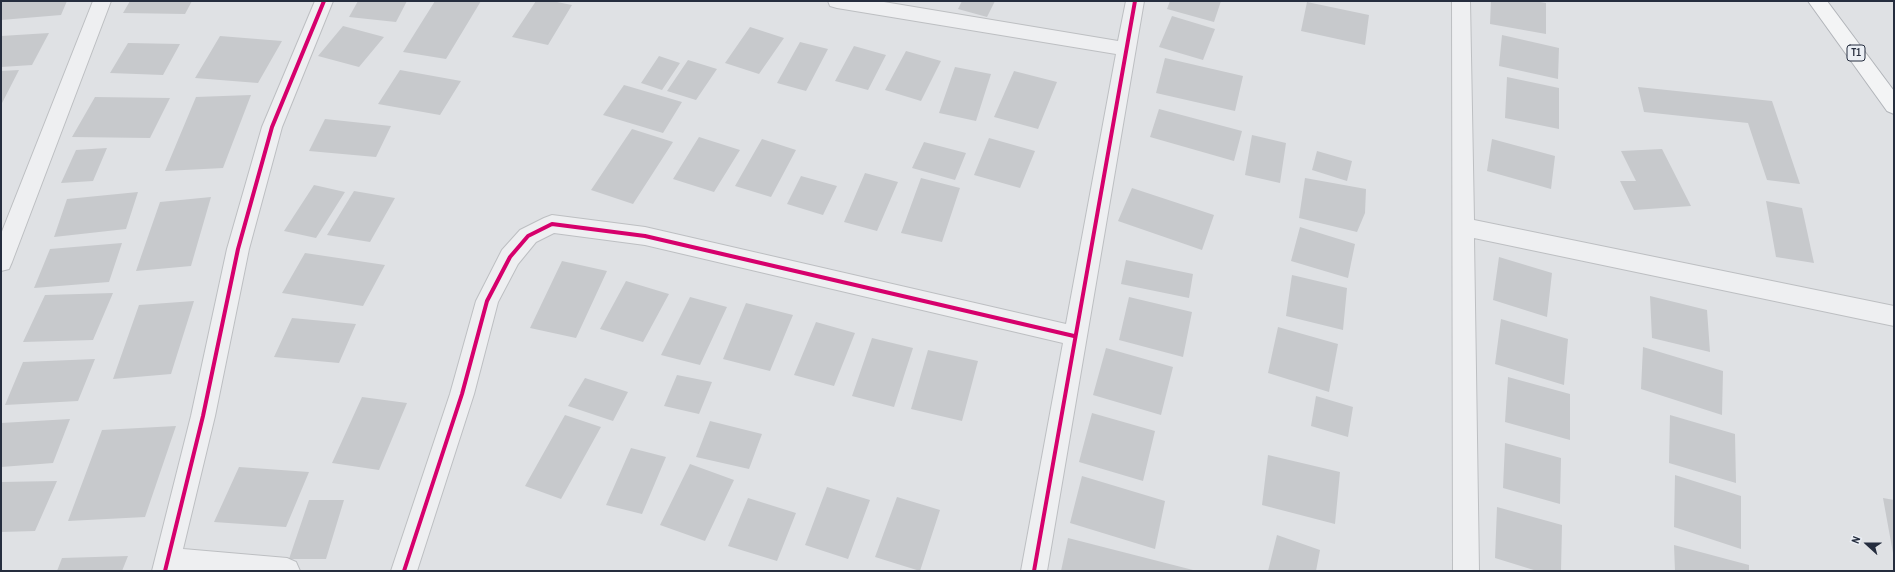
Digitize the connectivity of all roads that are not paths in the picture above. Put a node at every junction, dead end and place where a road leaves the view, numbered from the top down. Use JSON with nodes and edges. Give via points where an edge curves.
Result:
{"nodes":[{"id":1,"x":102,"y":1,"type":"edge"},
{"id":2,"x":324,"y":1,"type":"edge"},
{"id":3,"x":837,"y":1,"type":"edge"},
{"id":4,"x":1135,"y":1,"type":"edge"},
{"id":5,"x":1461,"y":1,"type":"edge"},
{"id":6,"x":1817,"y":1,"type":"edge"},
{"id":7,"x":1126,"y":49,"type":"junction"},
{"id":8,"x":1894,"y":106,"type":"edge"},
{"id":9,"x":1462,"y":227,"type":"junction"},
{"id":10,"x":1,"y":262,"type":"edge"},
{"id":11,"x":1894,"y":316,"type":"edge"},
{"id":12,"x":1074,"y":336,"type":"junction"},
{"id":13,"x":166,"y":566,"type":"edge"},
{"id":14,"x":287,"y":571,"type":"edge"},
{"id":15,"x":404,"y":571,"type":"edge"},
{"id":16,"x":1034,"y":571,"type":"edge"},
{"id":17,"x":1466,"y":571,"type":"edge"}],
"edges":[{"from":1,"to":10,"type":"street"},
{"from":2,"to":13,"type":"street","via":[[272,126],[238,249],[203,416]]},
{"from":3,"to":7,"type":"street"},
{"from":4,"to":7,"type":"street"},
{"from":5,"to":9,"type":"street"},
{"from":6,"to":8,"type":"highway","number":"T1"},
{"from":7,"to":12,"type":"street"},
{"from":9,"to":11,"type":"street"},
{"from":9,"to":17,"type":"street"},
{"from":12,"to":15,"type":"street","via":[[645,236],[552,224],[528,236],[510,257],[487,301],[462,394]]},
{"from":12,"to":16,"type":"street"},
{"from":13,"to":14,"type":"street"}]}
